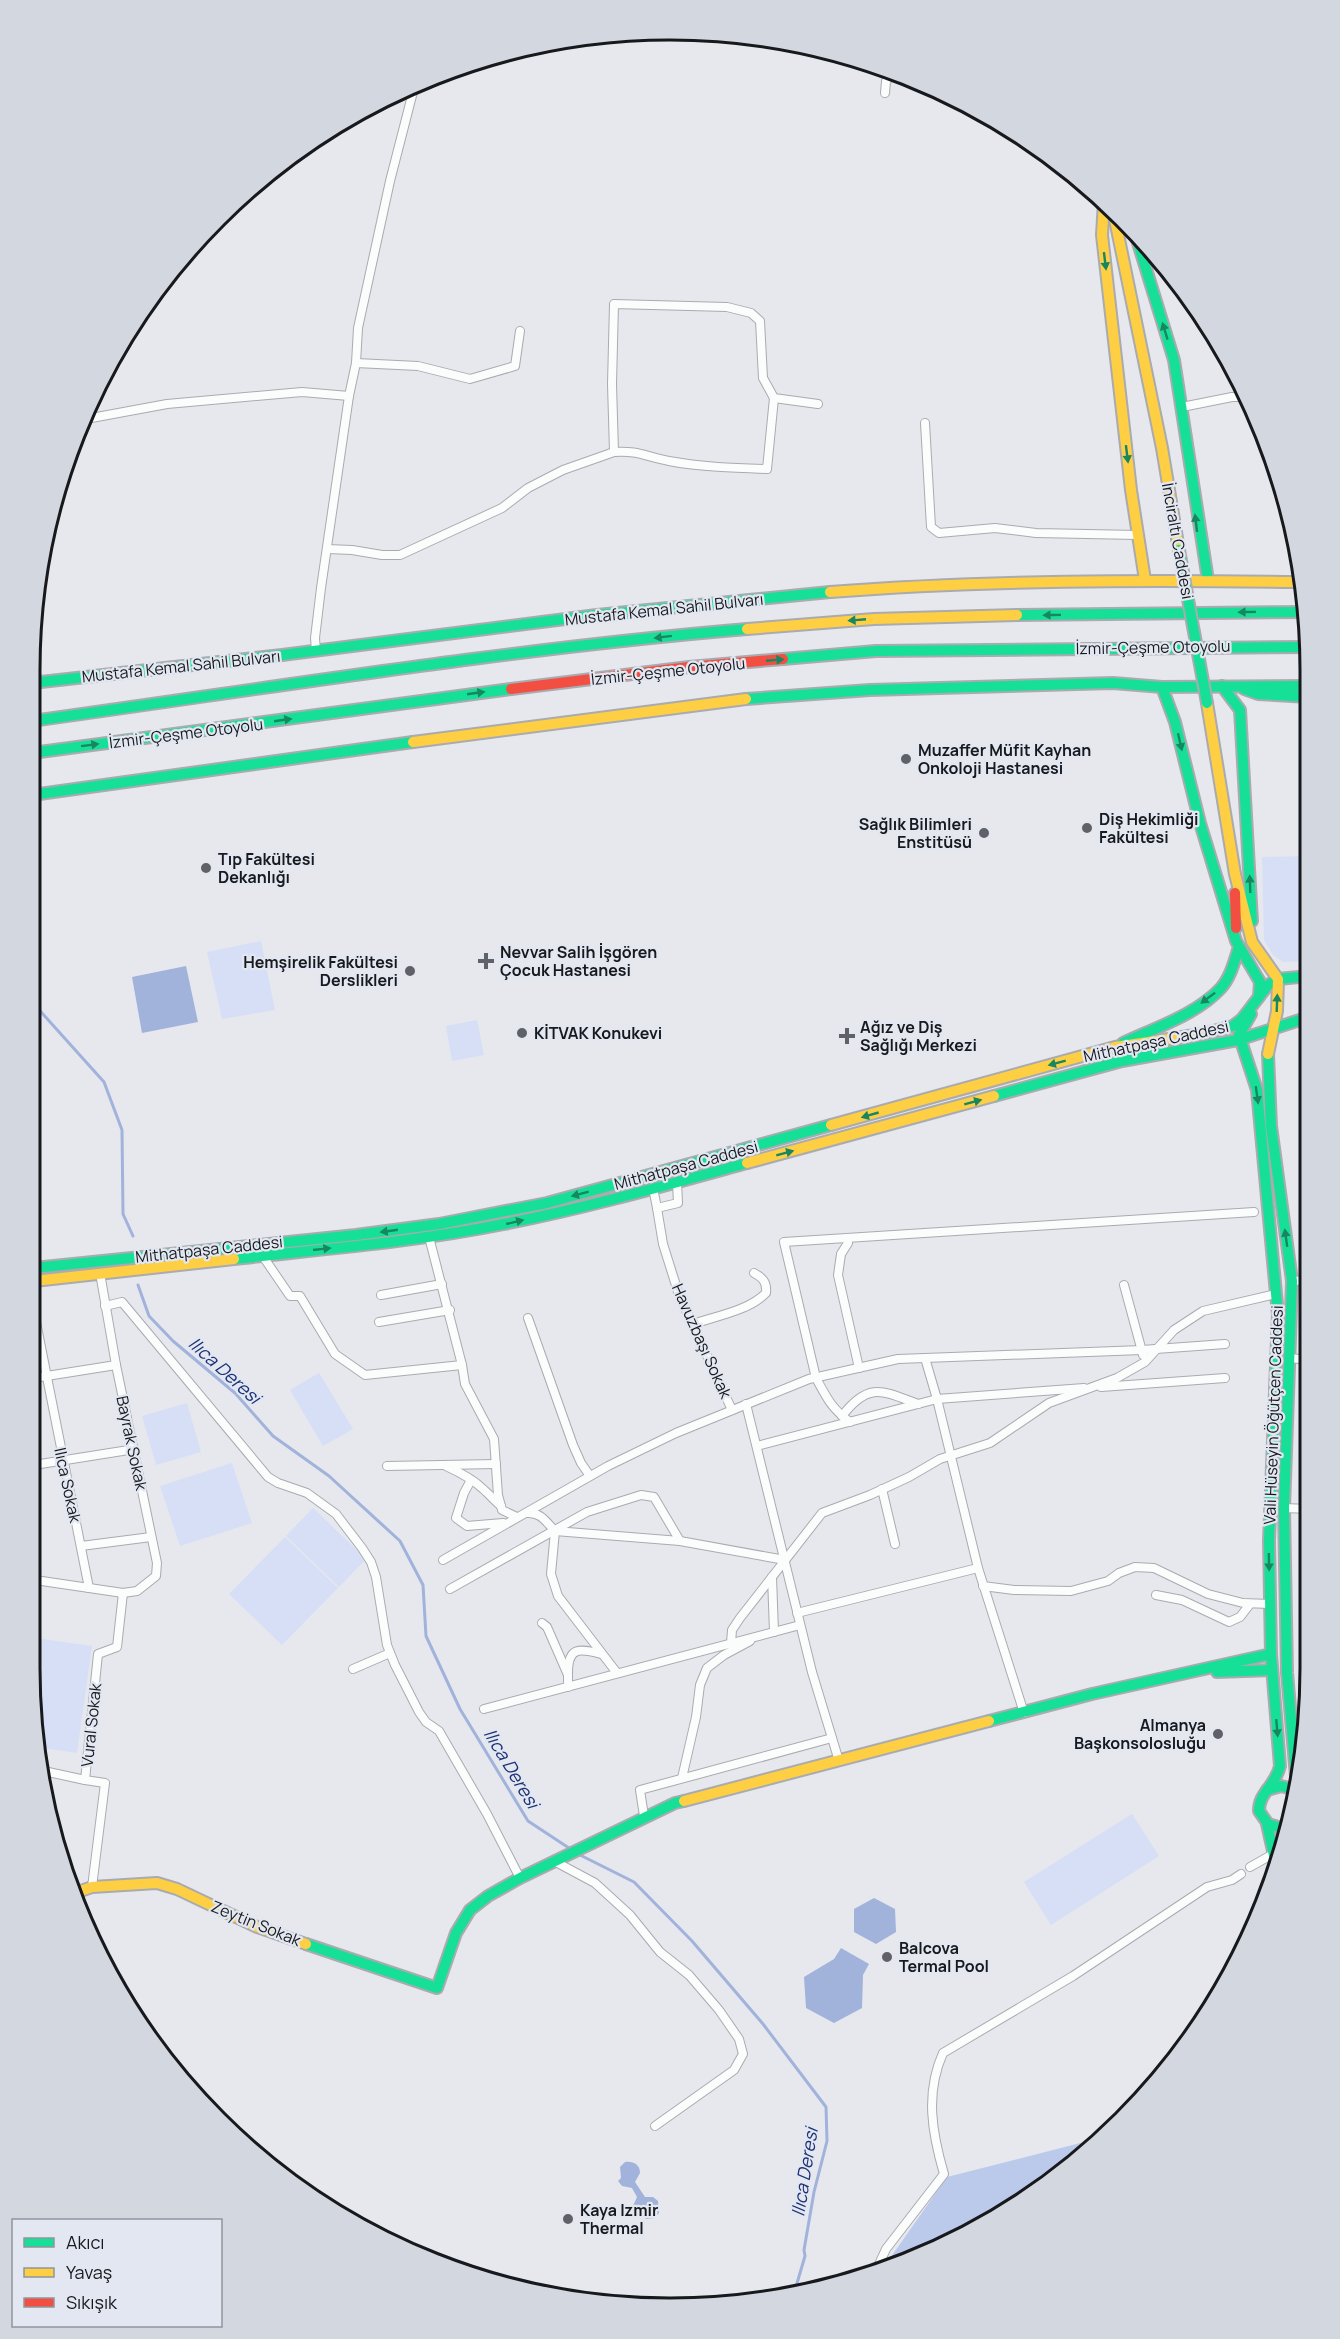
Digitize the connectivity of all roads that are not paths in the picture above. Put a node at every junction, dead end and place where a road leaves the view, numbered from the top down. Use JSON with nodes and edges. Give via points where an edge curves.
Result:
{"nodes":[{"id":1,"x":888,"y":80,"type":"edge"},
{"id":2,"x":885,"y":93,"type":"dead end"},
{"id":3,"x":412,"y":96,"type":"edge"},
{"id":4,"x":1103,"y":214,"type":"edge"},
{"id":5,"x":1116,"y":226,"type":"edge"},
{"id":6,"x":1141,"y":253,"type":"edge"},
{"id":7,"x":520,"y":331,"type":"dead end"},
{"id":8,"x":356,"y":363,"type":"junction"},
{"id":9,"x":348,"y":396,"type":"junction"},
{"id":10,"x":1237,"y":397,"type":"edge"},
{"id":11,"x":774,"y":398,"type":"junction"},
{"id":12,"x":818,"y":404,"type":"dead end"},
{"id":13,"x":1182,"y":407,"type":"junction"},
{"id":14,"x":93,"y":418,"type":"edge"},
{"id":15,"x":925,"y":423,"type":"dead end"},
{"id":16,"x":614,"y":452,"type":"junction"},
{"id":17,"x":1138,"y":535,"type":"junction"},
{"id":18,"x":327,"y":549,"type":"junction"},
{"id":19,"x":1145,"y":580,"type":"junction"},
{"id":20,"x":1208,"y":580,"type":"junction"},
{"id":21,"x":1293,"y":582,"type":"edge"},
{"id":22,"x":1296,"y":612,"type":"edge"},
{"id":23,"x":1299,"y":647,"type":"edge"},
{"id":24,"x":316,"y":651,"type":"junction"},
{"id":25,"x":40,"y":682,"type":"edge"},
{"id":26,"x":1222,"y":686,"type":"junction"},
{"id":27,"x":1235,"y":686,"type":"junction"},
{"id":28,"x":1300,"y":686,"type":"edge"},
{"id":29,"x":1162,"y":687,"type":"junction"},
{"id":30,"x":1258,"y":694,"type":"junction"},
{"id":31,"x":1300,"y":696,"type":"edge"},
{"id":32,"x":1240,"y":710,"type":"junction"},
{"id":33,"x":40,"y":720,"type":"edge"},
{"id":34,"x":40,"y":752,"type":"edge"},
{"id":35,"x":40,"y":794,"type":"edge"},
{"id":36,"x":1235,"y":874,"type":"junction"},
{"id":37,"x":1252,"y":942,"type":"junction"},
{"id":38,"x":1238,"y":948,"type":"junction"},
{"id":39,"x":1300,"y":977,"type":"edge"},
{"id":40,"x":1278,"y":979,"type":"junction"},
{"id":41,"x":1262,"y":990,"type":"junction"},
{"id":42,"x":1300,"y":1020,"type":"edge"},
{"id":43,"x":1274,"y":1027,"type":"junction"},
{"id":44,"x":1238,"y":1040,"type":"junction"},
{"id":45,"x":1115,"y":1047,"type":"junction"},
{"id":46,"x":1122,"y":1061,"type":"junction"},
{"id":47,"x":677,"y":1182,"type":"junction"},
{"id":48,"x":653,"y":1188,"type":"junction"},
{"id":49,"x":657,"y":1208,"type":"junction"},
{"id":50,"x":1254,"y":1212,"type":"dead end"},
{"id":51,"x":429,"y":1237,"type":"junction"},
{"id":52,"x":846,"y":1238,"type":"junction"},
{"id":53,"x":262,"y":1256,"type":"junction"},
{"id":54,"x":40,"y":1267,"type":"edge"},
{"id":55,"x":100,"y":1273,"type":"junction"},
{"id":56,"x":754,"y":1273,"type":"dead end"},
{"id":57,"x":40,"y":1280,"type":"edge"},
{"id":58,"x":1292,"y":1281,"type":"junction"},
{"id":59,"x":1300,"y":1281,"type":"edge"},
{"id":60,"x":442,"y":1284,"type":"junction"},
{"id":61,"x":1124,"y":1285,"type":"dead end"},
{"id":62,"x":1276,"y":1294,"type":"junction"},
{"id":63,"x":381,"y":1295,"type":"dead end"},
{"id":64,"x":105,"y":1306,"type":"junction"},
{"id":65,"x":450,"y":1310,"type":"junction"},
{"id":66,"x":528,"y":1318,"type":"dead end"},
{"id":67,"x":379,"y":1322,"type":"dead end"},
{"id":68,"x":693,"y":1324,"type":"junction"},
{"id":69,"x":1225,"y":1344,"type":"dead end"},
{"id":70,"x":40,"y":1347,"type":"edge"},
{"id":71,"x":1157,"y":1349,"type":"junction"},
{"id":72,"x":1142,"y":1350,"type":"junction"},
{"id":73,"x":925,"y":1358,"type":"junction"},
{"id":74,"x":1290,"y":1358,"type":"junction"},
{"id":75,"x":1300,"y":1359,"type":"edge"},
{"id":76,"x":1145,"y":1362,"type":"junction"},
{"id":77,"x":116,"y":1365,"type":"junction"},
{"id":78,"x":462,"y":1365,"type":"junction"},
{"id":79,"x":859,"y":1368,"type":"junction"},
{"id":80,"x":45,"y":1376,"type":"junction"},
{"id":81,"x":40,"y":1377,"type":"edge"},
{"id":82,"x":816,"y":1378,"type":"junction"},
{"id":83,"x":1225,"y":1378,"type":"dead end"},
{"id":84,"x":1095,"y":1388,"type":"junction"},
{"id":85,"x":937,"y":1399,"type":"junction"},
{"id":86,"x":747,"y":1404,"type":"junction"},
{"id":87,"x":919,"y":1404,"type":"junction"},
{"id":88,"x":732,"y":1410,"type":"junction"},
{"id":89,"x":842,"y":1416,"type":"junction"},
{"id":90,"x":850,"y":1422,"type":"junction"},
{"id":91,"x":757,"y":1446,"type":"junction"},
{"id":92,"x":135,"y":1449,"type":"junction"},
{"id":93,"x":952,"y":1455,"type":"junction"},
{"id":94,"x":63,"y":1460,"type":"junction"},
{"id":95,"x":40,"y":1464,"type":"edge"},
{"id":96,"x":496,"y":1464,"type":"junction"},
{"id":97,"x":445,"y":1465,"type":"junction"},
{"id":98,"x":387,"y":1466,"type":"dead end"},
{"id":99,"x":590,"y":1476,"type":"junction"},
{"id":100,"x":471,"y":1480,"type":"junction"},
{"id":101,"x":882,"y":1489,"type":"junction"},
{"id":102,"x":501,"y":1506,"type":"junction"},
{"id":103,"x":1284,"y":1508,"type":"junction"},
{"id":104,"x":1300,"y":1509,"type":"edge"},
{"id":105,"x":525,"y":1513,"type":"junction"},
{"id":106,"x":517,"y":1517,"type":"junction"},
{"id":107,"x":508,"y":1523,"type":"junction"},
{"id":108,"x":555,"y":1531,"type":"junction"},
{"id":109,"x":151,"y":1537,"type":"junction"},
{"id":110,"x":680,"y":1541,"type":"junction"},
{"id":111,"x":895,"y":1544,"type":"dead end"},
{"id":112,"x":81,"y":1546,"type":"junction"},
{"id":113,"x":443,"y":1560,"type":"dead end"},
{"id":114,"x":785,"y":1560,"type":"junction"},
{"id":115,"x":978,"y":1568,"type":"junction"},
{"id":116,"x":772,"y":1577,"type":"junction"},
{"id":117,"x":40,"y":1581,"type":"edge"},
{"id":118,"x":983,"y":1586,"type":"junction"},
{"id":119,"x":89,"y":1588,"type":"junction"},
{"id":120,"x":450,"y":1588,"type":"dead end"},
{"id":121,"x":123,"y":1593,"type":"junction"},
{"id":122,"x":1156,"y":1595,"type":"dead end"},
{"id":123,"x":1250,"y":1604,"type":"junction"},
{"id":124,"x":1270,"y":1604,"type":"junction"},
{"id":125,"x":797,"y":1613,"type":"junction"},
{"id":126,"x":542,"y":1623,"type":"dead end"},
{"id":127,"x":800,"y":1625,"type":"junction"},
{"id":128,"x":774,"y":1632,"type":"junction"},
{"id":129,"x":763,"y":1635,"type":"junction"},
{"id":130,"x":731,"y":1643,"type":"junction"},
{"id":131,"x":390,"y":1653,"type":"junction"},
{"id":132,"x":601,"y":1654,"type":"junction"},
{"id":133,"x":1271,"y":1654,"type":"junction"},
{"id":134,"x":353,"y":1669,"type":"dead end"},
{"id":135,"x":1272,"y":1670,"type":"junction"},
{"id":136,"x":617,"y":1673,"type":"junction"},
{"id":137,"x":1190,"y":1673,"type":"junction"},
{"id":138,"x":1287,"y":1673,"type":"junction"},
{"id":139,"x":568,"y":1675,"type":"junction"},
{"id":140,"x":568,"y":1687,"type":"junction"},
{"id":141,"x":484,"y":1709,"type":"dead end"},
{"id":142,"x":1024,"y":1713,"type":"junction"},
{"id":143,"x":832,"y":1738,"type":"junction"},
{"id":144,"x":1294,"y":1752,"type":"edge"},
{"id":145,"x":839,"y":1761,"type":"junction"},
{"id":146,"x":50,"y":1772,"type":"edge"},
{"id":147,"x":682,"y":1778,"type":"junction"},
{"id":148,"x":85,"y":1780,"type":"junction"},
{"id":149,"x":1288,"y":1788,"type":"edge"},
{"id":150,"x":1267,"y":1790,"type":"junction"},
{"id":151,"x":644,"y":1816,"type":"junction"},
{"id":152,"x":1267,"y":1824,"type":"junction"},
{"id":153,"x":1279,"y":1829,"type":"edge"},
{"id":154,"x":1272,"y":1851,"type":"edge"},
{"id":155,"x":1271,"y":1855,"type":"edge"},
{"id":156,"x":556,"y":1859,"type":"junction"},
{"id":157,"x":1250,"y":1867,"type":"dead end"},
{"id":158,"x":1241,"y":1874,"type":"dead end"},
{"id":159,"x":520,"y":1878,"type":"junction"},
{"id":160,"x":92,"y":1887,"type":"junction"},
{"id":161,"x":81,"y":1891,"type":"edge"},
{"id":162,"x":656,"y":2126,"type":"dead end"},
{"id":163,"x":880,"y":2262,"type":"edge"}],
"edges":[{"from":1,"to":2,"type":"street"},
{"from":3,"to":8,"type":"street","via":[[358,328]]},
{"from":4,"to":17,"type":"main road","one_way":true,"via":[[1102,235]]},
{"from":5,"to":36,"type":"main road","name":"İnciraltı Caddesi","bridge":true,"via":[[1162,448]]},
{"from":13,"to":6,"type":"main road","one_way":true,"via":[[1173,357]]},
{"from":7,"to":8,"type":"street","via":[[515,366],[470,379],[418,366]]},
{"from":8,"to":9,"type":"street"},
{"from":9,"to":14,"type":"street","via":[[302,392],[167,404]]},
{"from":9,"to":18,"type":"street"},
{"from":10,"to":13,"type":"street"},
{"from":11,"to":12,"type":"street"},
{"from":11,"to":16,"type":"street","via":[[767,469],[711,467],[666,461],[631,450]]},
{"from":11,"to":16,"type":"street","via":[[763,378],[760,321],[751,313],[727,306],[614,304]]},
{"from":20,"to":13,"type":"main road","one_way":true,"via":[[1197,532]]},
{"from":15,"to":17,"type":"street","via":[[932,528],[939,533],[995,528]]},
{"from":16,"to":18,"type":"street","via":[[563,470],[528,488],[502,508],[400,555]]},
{"from":17,"to":19,"type":"main road"},
{"from":18,"to":24,"type":"street"},
{"from":19,"to":20,"type":"main road","name":"Mustafa Kemal Sahil Bulvarı"},
{"from":19,"to":24,"type":"main road","name":"Mustafa Kemal Sahil Bulvarı","via":[[876,589],[597,615]]},
{"from":20,"to":21,"type":"main road","name":"Mustafa Kemal Sahil Bulvarı"},
{"from":22,"to":33,"type":"main road","name":"İzmir-Çeşme Otoyolu","one_way":true,"via":[[874,619],[700,633]]},
{"from":34,"to":23,"type":"main road","name":"İzmir-Çeşme Otoyolu","one_way":true,"via":[[689,667],[864,652]]},
{"from":24,"to":25,"type":"main road","name":"Mustafa Kemal Sahil Bulvarı"},
{"from":26,"to":27,"type":"main road"},
{"from":26,"to":29,"type":"main road"},
{"from":26,"to":32,"type":"main road"},
{"from":27,"to":28,"type":"main road"},
{"from":27,"to":30,"type":"main road"},
{"from":29,"to":35,"type":"main road","via":[[1113,683],[870,690],[758,698]]},
{"from":29,"to":38,"type":"main road","one_way":true,"via":[[1173,713]]},
{"from":30,"to":31,"type":"main road"},
{"from":30,"to":32,"type":"main road"},
{"from":37,"to":32,"type":"main road","one_way":true},
{"from":36,"to":37,"type":"main road"},
{"from":36,"to":38,"type":"main road"},
{"from":37,"to":40,"type":"main road"},
{"from":38,"to":41,"type":"main road","via":[[1259,978]]},
{"from":38,"to":45,"type":"main road","one_way":true,"via":[[1231,972],[1208,999]]},
{"from":39,"to":40,"type":"main road","name":"Mithatpaşa Caddesi"},
{"from":40,"to":41,"type":"main road","name":"Mithatpaşa Caddesi"},
{"from":43,"to":40,"type":"main road","name":"Vali Hüseyin Öğütçen Caddesi","one_way":true},
{"from":41,"to":44,"type":"main road"},
{"from":41,"to":45,"type":"main road","name":"Mithatpaşa Caddesi","via":[[1233,1026],[1185,1038]]},
{"from":42,"to":43,"type":"main road","name":"Mithatpaşa Caddesi"},
{"from":43,"to":44,"type":"main road","name":"Mithatpaşa Caddesi"},
{"from":58,"to":43,"type":"main road","name":"Vali Hüseyin Öğütçen Caddesi","one_way":true,"via":[[1271,1126],[1267,1051]]},
{"from":44,"to":46,"type":"main road","name":"Mithatpaşa Caddesi"},
{"from":44,"to":62,"type":"main road","name":"Vali Hüseyin Öğütçen Caddesi","one_way":true,"via":[[1257,1090]]},
{"from":45,"to":46,"type":"main road"},
{"from":45,"to":54,"type":"main road","name":"Mithatpaşa Caddesi","one_way":true,"via":[[548,1203],[356,1235]]},
{"from":47,"to":46,"type":"main road","name":"Mithatpaşa Caddesi","one_way":true},
{"from":47,"to":48,"type":"main road","name":"Mithatpaşa Caddesi"},
{"from":47,"to":49,"type":"street","via":[[678,1203]]},
{"from":48,"to":49,"type":"street","name":"Havuzbaşı Sokak"},
{"from":51,"to":48,"type":"main road","name":"Mithatpaşa Caddesi","one_way":true,"via":[[505,1224]]},
{"from":49,"to":68,"type":"street","name":"Havuzbaşı Sokak","via":[[679,1295]]},
{"from":50,"to":52,"type":"street"},
{"from":53,"to":51,"type":"main road","name":"Mithatpaşa Caddesi","one_way":true},
{"from":51,"to":60,"type":"street"},
{"from":52,"to":79,"type":"street","via":[[848,1243],[841,1254],[838,1275]]},
{"from":52,"to":82,"type":"street","via":[[784,1242]]},
{"from":53,"to":55,"type":"main road","name":"Mithatpaşa Caddesi"},
{"from":53,"to":78,"type":"street","via":[[290,1296],[300,1296],[335,1354],[365,1376]]},
{"from":55,"to":57,"type":"main road","name":"Mithatpaşa Caddesi"},
{"from":55,"to":64,"type":"street","name":"Bayrak Sokak"},
{"from":56,"to":68,"type":"street","via":[[767,1284],[760,1299]]},
{"from":58,"to":59,"type":"street"},
{"from":58,"to":74,"type":"main road","name":"Vali Hüseyin Öğütçen Caddesi"},
{"from":60,"to":63,"type":"street"},
{"from":60,"to":65,"type":"street"},
{"from":61,"to":72,"type":"street"},
{"from":62,"to":71,"type":"street","via":[[1203,1311],[1174,1330]]},
{"from":62,"to":124,"type":"main road","name":"Vali Hüseyin Öğütçen Caddesi","one_way":true},
{"from":64,"to":77,"type":"street","name":"Bayrak Sokak"},
{"from":64,"to":131,"type":"street","via":[[122,1302],[268,1477],[307,1493],[336,1514],[371,1562]]},
{"from":65,"to":67,"type":"street"},
{"from":65,"to":78,"type":"street"},
{"from":66,"to":99,"type":"street","via":[[573,1445]]},
{"from":68,"to":88,"type":"street","name":"Havuzbaşı Sokak"},
{"from":69,"to":71,"type":"street"},
{"from":70,"to":80,"type":"street","name":"Ilıca Sokak"},
{"from":71,"to":72,"type":"street"},
{"from":71,"to":76,"type":"street"},
{"from":72,"to":73,"type":"street"},
{"from":72,"to":76,"type":"street"},
{"from":73,"to":79,"type":"street","via":[[898,1359]]},
{"from":73,"to":85,"type":"street"},
{"from":74,"to":75,"type":"street"},
{"from":74,"to":103,"type":"main road","name":"Vali Hüseyin Öğütçen Caddesi"},
{"from":76,"to":84,"type":"street"},
{"from":77,"to":80,"type":"street"},
{"from":77,"to":92,"type":"street","name":"Bayrak Sokak"},
{"from":78,"to":96,"type":"street","via":[[465,1384],[494,1439]]},
{"from":79,"to":82,"type":"street"},
{"from":80,"to":81,"type":"street"},
{"from":80,"to":94,"type":"street","name":"Ilıca Sokak"},
{"from":82,"to":86,"type":"street"},
{"from":82,"to":89,"type":"street","via":[[824,1396]]},
{"from":83,"to":84,"type":"street"},
{"from":84,"to":85,"type":"street"},
{"from":84,"to":93,"type":"street","via":[[1049,1403],[990,1443]]},
{"from":85,"to":87,"type":"street"},
{"from":85,"to":93,"type":"street"},
{"from":86,"to":88,"type":"street"},
{"from":86,"to":91,"type":"street"},
{"from":87,"to":89,"type":"street","via":[[888,1391],[875,1392],[853,1401]]},
{"from":87,"to":90,"type":"street"},
{"from":88,"to":99,"type":"street"},
{"from":89,"to":90,"type":"street"},
{"from":90,"to":91,"type":"street"},
{"from":91,"to":114,"type":"street"},
{"from":92,"to":94,"type":"street"},
{"from":92,"to":109,"type":"street","name":"Bayrak Sokak"},
{"from":93,"to":101,"type":"street"},
{"from":93,"to":115,"type":"street"},
{"from":94,"to":95,"type":"street"},
{"from":94,"to":112,"type":"street","name":"Ilıca Sokak"},
{"from":96,"to":97,"type":"street"},
{"from":96,"to":102,"type":"street"},
{"from":97,"to":98,"type":"street"},
{"from":97,"to":100,"type":"street"},
{"from":99,"to":105,"type":"street"},
{"from":100,"to":102,"type":"street"},
{"from":100,"to":107,"type":"street","via":[[456,1518],[467,1527]]},
{"from":101,"to":111,"type":"street"},
{"from":101,"to":114,"type":"street","via":[[822,1513]]},
{"from":102,"to":106,"type":"street"},
{"from":103,"to":104,"type":"street"},
{"from":103,"to":138,"type":"main road","name":"Vali Hüseyin Öğütçen Caddesi"},
{"from":105,"to":106,"type":"street"},
{"from":105,"to":108,"type":"street","via":[[542,1516]]},
{"from":106,"to":107,"type":"street"},
{"from":107,"to":113,"type":"street"},
{"from":108,"to":110,"type":"street"},
{"from":108,"to":110,"type":"street","via":[[587,1512],[641,1495],[654,1497]]},
{"from":108,"to":120,"type":"street"},
{"from":108,"to":132,"type":"street","via":[[550,1574],[558,1596]]},
{"from":109,"to":112,"type":"street"},
{"from":109,"to":121,"type":"street","name":"Bayrak Sokak","via":[[156,1576],[137,1591]]},
{"from":110,"to":114,"type":"street"},
{"from":112,"to":119,"type":"street","name":"Ilıca Sokak"},
{"from":114,"to":116,"type":"street"},
{"from":114,"to":125,"type":"street"},
{"from":115,"to":118,"type":"street"},
{"from":115,"to":125,"type":"street"},
{"from":116,"to":128,"type":"street"},
{"from":116,"to":130,"type":"street","via":[[732,1630]]},
{"from":117,"to":119,"type":"street"},
{"from":118,"to":123,"type":"street","via":[[1071,1591],[1108,1581],[1135,1567],[1154,1568],[1208,1594]]},
{"from":118,"to":142,"type":"street"},
{"from":119,"to":121,"type":"street"},
{"from":121,"to":148,"type":"street","name":"Vural Sokak","via":[[117,1647],[98,1654]]},
{"from":122,"to":123,"type":"street","via":[[1182,1600],[1229,1622],[1240,1617]]},
{"from":123,"to":124,"type":"street"},
{"from":124,"to":133,"type":"main road","name":"Vali Hüseyin Öğütçen Caddesi"},
{"from":125,"to":127,"type":"street"},
{"from":126,"to":139,"type":"street"},
{"from":127,"to":128,"type":"street"},
{"from":127,"to":143,"type":"street"},
{"from":128,"to":129,"type":"street"},
{"from":129,"to":130,"type":"street"},
{"from":129,"to":147,"type":"street","via":[[707,1668],[700,1685]]},
{"from":130,"to":136,"type":"street"},
{"from":131,"to":134,"type":"street"},
{"from":131,"to":159,"type":"street","via":[[419,1712],[439,1731]]},
{"from":132,"to":136,"type":"street"},
{"from":132,"to":139,"type":"street","via":[[574,1652],[568,1660]]},
{"from":133,"to":135,"type":"main road","name":"Vali Hüseyin Öğütçen Caddesi"},
{"from":133,"to":137,"type":"main road"},
{"from":133,"to":138,"type":"main road"},
{"from":135,"to":137,"type":"main road"},
{"from":135,"to":150,"type":"main road","name":"Vali Hüseyin Öğütçen Caddesi","one_way":true,"via":[[1280,1766],[1277,1780]]},
{"from":136,"to":140,"type":"street"},
{"from":137,"to":142,"type":"main road"},
{"from":138,"to":144,"type":"main road","name":"Vali Hüseyin Öğütçen Caddesi"},
{"from":139,"to":140,"type":"street"},
{"from":140,"to":141,"type":"street"},
{"from":142,"to":145,"type":"main road"},
{"from":143,"to":145,"type":"street"},
{"from":143,"to":147,"type":"street"},
{"from":145,"to":151,"type":"main road","via":[[675,1803]]},
{"from":146,"to":148,"type":"street"},
{"from":147,"to":151,"type":"street","via":[[640,1790]]},
{"from":148,"to":160,"type":"street","name":"Vural Sokak","via":[[105,1783]]},
{"from":149,"to":150,"type":"main road"},
{"from":150,"to":152,"type":"main road","name":"Vali Hüseyin Öğütçen Caddesi","via":[[1259,1805]]},
{"from":151,"to":156,"type":"main road"},
{"from":152,"to":153,"type":"main road"},
{"from":152,"to":154,"type":"main road"},
{"from":155,"to":157,"type":"street"},
{"from":156,"to":159,"type":"main road"},
{"from":156,"to":162,"type":"street","via":[[596,1883],[630,1915],[660,1952],[689,1975],[739,2039],[743,2054],[734,2070]]},
{"from":158,"to":163,"type":"street","via":[[1207,1887],[1073,1976],[943,2054],[931,2105],[944,2174]]},
{"from":159,"to":160,"type":"main road","name":"Zeytin Sokak","via":[[470,1910],[456,1933],[437,1988],[257,1927],[157,1883]]},
{"from":160,"to":161,"type":"main road","name":"Zeytin Sokak"}]}
